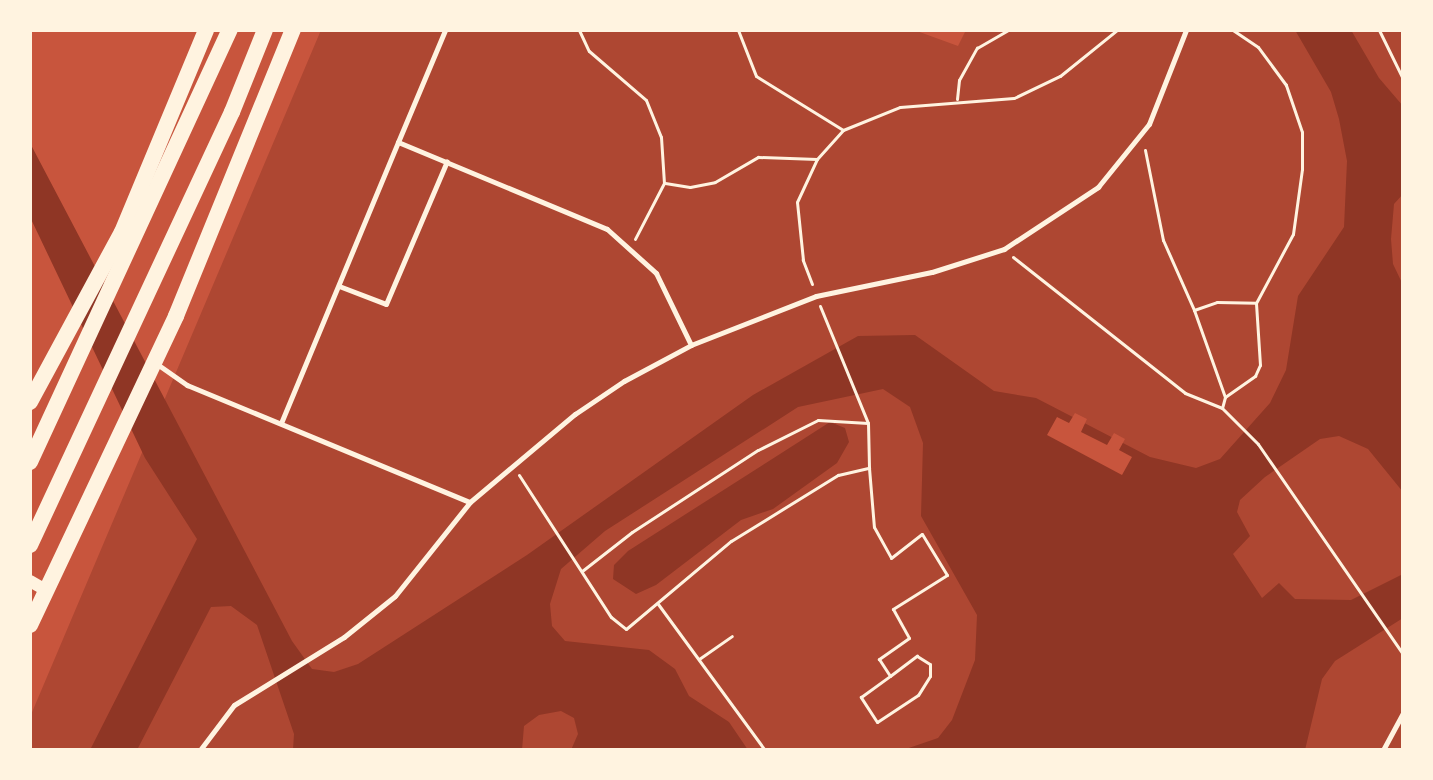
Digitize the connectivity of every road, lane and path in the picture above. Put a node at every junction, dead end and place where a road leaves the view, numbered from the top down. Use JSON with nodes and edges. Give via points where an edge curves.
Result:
{"nodes":[{"id":1,"x":206,"y":30,"type":"edge"},
{"id":2,"x":228,"y":30,"type":"edge"},
{"id":3,"x":267,"y":30,"type":"edge"},
{"id":4,"x":293,"y":30,"type":"edge"},
{"id":5,"x":445,"y":30,"type":"edge"},
{"id":6,"x":579,"y":30,"type":"edge"},
{"id":7,"x":738,"y":30,"type":"edge"},
{"id":8,"x":1008,"y":30,"type":"edge"},
{"id":9,"x":1117,"y":30,"type":"edge"},
{"id":10,"x":1186,"y":30,"type":"edge"},
{"id":11,"x":1233,"y":30,"type":"edge"},
{"id":12,"x":1379,"y":30,"type":"edge"},
{"id":13,"x":1403,"y":79,"type":"edge"},
{"id":14,"x":957,"y":99,"type":"junction"},
{"id":15,"x":843,"y":130,"type":"junction"},
{"id":16,"x":1141,"y":136,"type":"junction"},
{"id":17,"x":398,"y":142,"type":"junction"},
{"id":18,"x":817,"y":159,"type":"junction"},
{"id":19,"x":447,"y":161,"type":"junction"},
{"id":20,"x":664,"y":183,"type":"junction"},
{"id":21,"x":631,"y":246,"type":"junction"},
{"id":22,"x":1004,"y":249,"type":"junction"},
{"id":23,"x":339,"y":286,"type":"junction"},
{"id":24,"x":816,"y":296,"type":"junction"},
{"id":25,"x":1256,"y":303,"type":"junction"},
{"id":26,"x":1194,"y":310,"type":"junction"},
{"id":27,"x":691,"y":345,"type":"junction"},
{"id":28,"x":155,"y":363,"type":"junction"},
{"id":29,"x":1225,"y":397,"type":"junction"},
{"id":30,"x":30,"y":402,"type":"edge"},
{"id":31,"x":1222,"y":408,"type":"junction"},
{"id":32,"x":281,"y":423,"type":"junction"},
{"id":33,"x":868,"y":423,"type":"junction"},
{"id":34,"x":30,"y":462,"type":"edge"},
{"id":35,"x":513,"y":465,"type":"junction"},
{"id":36,"x":869,"y":468,"type":"junction"},
{"id":37,"x":470,"y":502,"type":"junction"},
{"id":38,"x":30,"y":545,"type":"edge"},
{"id":39,"x":582,"y":572,"type":"junction"},
{"id":40,"x":30,"y":581,"type":"edge"},
{"id":41,"x":47,"y":591,"type":"junction"},
{"id":42,"x":658,"y":604,"type":"junction"},
{"id":43,"x":30,"y":625,"type":"edge"},
{"id":44,"x":732,"y":636,"type":"dead end"},
{"id":45,"x":1403,"y":654,"type":"edge"},
{"id":46,"x":699,"y":659,"type":"junction"},
{"id":47,"x":890,"y":676,"type":"junction"},
{"id":48,"x":1403,"y":713,"type":"edge"},
{"id":49,"x":200,"y":750,"type":"edge"},
{"id":50,"x":765,"y":750,"type":"edge"},
{"id":51,"x":1383,"y":750,"type":"edge"}],
"edges":[{"from":1,"to":30,"type":"main road","via":[[122,232]]},
{"from":2,"to":34,"type":"main road","via":[[201,99]]},
{"from":3,"to":38,"type":"main road"},
{"from":4,"to":28,"type":"main road"},
{"from":5,"to":17,"type":"lane"},
{"from":6,"to":20,"type":"path","via":[[589,51],[646,100],[661,137]]},
{"from":7,"to":15,"type":"path","via":[[756,76]]},
{"from":8,"to":14,"type":"path","via":[[977,48],[959,80]]},
{"from":9,"to":14,"type":"path","via":[[1042,87],[1014,98]]},
{"from":10,"to":16,"type":"lane"},
{"from":11,"to":25,"type":"path","via":[[1273,64],[1302,132],[1300,204],[1293,234]]},
{"from":12,"to":13,"type":"path"},
{"from":14,"to":15,"type":"path","via":[[900,107]]},
{"from":15,"to":18,"type":"path"},
{"from":16,"to":22,"type":"lane","via":[[1098,187]]},
{"from":16,"to":26,"type":"path","via":[[1163,240]]},
{"from":17,"to":19,"type":"lane"},
{"from":17,"to":23,"type":"lane"},
{"from":18,"to":20,"type":"path","via":[[758,157],[715,182],[690,187]]},
{"from":18,"to":24,"type":"path","via":[[797,202],[803,260]]},
{"from":19,"to":21,"type":"lane","via":[[607,229]]},
{"from":19,"to":23,"type":"lane","via":[[386,304]]},
{"from":20,"to":21,"type":"path"},
{"from":21,"to":27,"type":"lane","via":[[656,273]]},
{"from":22,"to":24,"type":"lane","via":[[932,272]]},
{"from":22,"to":31,"type":"path","via":[[1185,393]]},
{"from":23,"to":32,"type":"lane"},
{"from":24,"to":27,"type":"lane"},
{"from":24,"to":33,"type":"path"},
{"from":25,"to":26,"type":"path","via":[[1217,302]]},
{"from":25,"to":29,"type":"path","via":[[1260,365],[1255,376]]},
{"from":26,"to":29,"type":"path"},
{"from":27,"to":35,"type":"lane","via":[[575,414]]},
{"from":28,"to":32,"type":"lane","via":[[187,385]]},
{"from":28,"to":41,"type":"main road"},
{"from":29,"to":31,"type":"path"},
{"from":31,"to":45,"type":"path","via":[[1258,444]]},
{"from":32,"to":37,"type":"lane"},
{"from":33,"to":36,"type":"path"},
{"from":33,"to":39,"type":"path","via":[[818,420],[758,450],[632,532]]},
{"from":35,"to":37,"type":"lane"},
{"from":35,"to":39,"type":"path"},
{"from":36,"to":42,"type":"path","via":[[838,475],[731,541]]},
{"from":36,"to":47,"type":"path","via":[[874,527],[891,558],[922,534],[947,575],[893,609],[909,638],[879,659]]},
{"from":37,"to":49,"type":"lane","via":[[395,596],[234,705]]},
{"from":39,"to":42,"type":"path","via":[[611,617],[626,629]]},
{"from":40,"to":41,"type":"street"},
{"from":41,"to":43,"type":"main road"},
{"from":42,"to":46,"type":"path"},
{"from":44,"to":46,"type":"path"},
{"from":46,"to":50,"type":"path"},
{"from":47,"to":47,"type":"path","via":[[917,656],[930,664],[930,676],[918,695],[877,722],[861,697]]},
{"from":48,"to":51,"type":"lane"}]}
